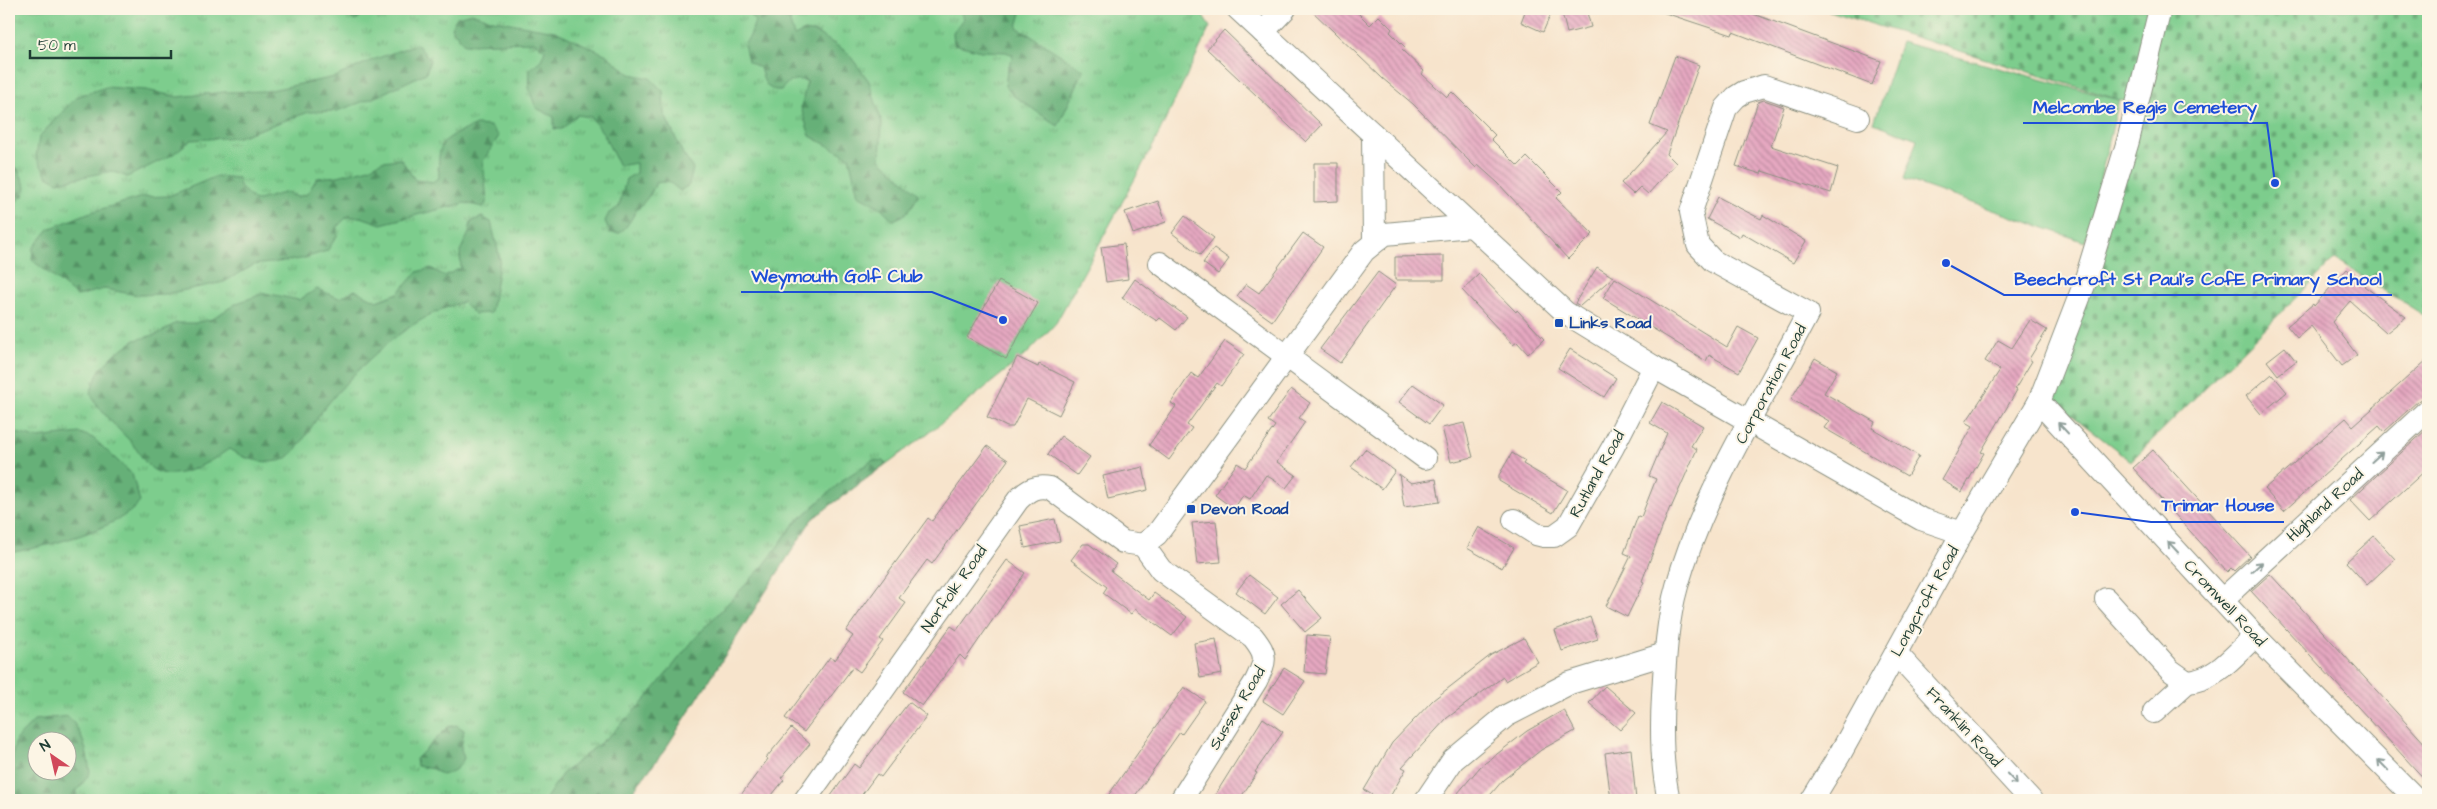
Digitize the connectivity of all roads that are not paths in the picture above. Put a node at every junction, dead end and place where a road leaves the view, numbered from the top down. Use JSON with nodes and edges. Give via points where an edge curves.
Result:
{"nodes":[{"id":1,"x":1238,"y":9,"type":"edge"},
{"id":2,"x":1285,"y":9,"type":"edge"},
{"id":3,"x":2160,"y":9,"type":"edge"},
{"id":4,"x":1262,"y":32,"type":"junction"},
{"id":5,"x":1858,"y":118,"type":"dead end"},
{"id":6,"x":1373,"y":134,"type":"junction"},
{"id":7,"x":1471,"y":226,"type":"junction"},
{"id":8,"x":1374,"y":242,"type":"junction"},
{"id":9,"x":1160,"y":263,"type":"dead end"},
{"id":10,"x":1288,"y":358,"type":"junction"},
{"id":11,"x":1654,"y":367,"type":"junction"},
{"id":12,"x":2039,"y":402,"type":"junction"},
{"id":13,"x":2428,"y":410,"type":"edge"},
{"id":14,"x":1750,"y":423,"type":"junction"},
{"id":15,"x":1424,"y":458,"type":"dead end"},
{"id":16,"x":1514,"y":520,"type":"dead end"},
{"id":17,"x":1962,"y":533,"type":"junction"},
{"id":18,"x":1143,"y":545,"type":"junction"},
{"id":19,"x":2106,"y":599,"type":"dead end"},
{"id":20,"x":2222,"y":600,"type":"junction"},
{"id":21,"x":2255,"y":636,"type":"junction"},
{"id":22,"x":1896,"y":653,"type":"junction"},
{"id":23,"x":1665,"y":654,"type":"junction"},
{"id":24,"x":2187,"y":682,"type":"junction"},
{"id":25,"x":2154,"y":712,"type":"dead end"},
{"id":26,"x":805,"y":800,"type":"edge"},
{"id":27,"x":1181,"y":800,"type":"edge"},
{"id":28,"x":1426,"y":800,"type":"edge"},
{"id":29,"x":1669,"y":800,"type":"edge"},
{"id":30,"x":1812,"y":800,"type":"edge"},
{"id":31,"x":2031,"y":800,"type":"edge"},
{"id":32,"x":2417,"y":800,"type":"edge"}],
"edges":[{"from":1,"to":4,"type":"street"},
{"from":2,"to":4,"type":"street"},
{"from":3,"to":12,"type":"street","name":"Longcroft Road","via":[[2128,142],[2087,276]]},
{"from":4,"to":6,"type":"street"},
{"from":5,"to":14,"type":"street","name":"Corporation Road","via":[[1764,86],[1744,92],[1726,108],[1691,212],[1698,245],[1713,261],[1808,314]]},
{"from":6,"to":7,"type":"street"},
{"from":6,"to":8,"type":"street"},
{"from":7,"to":8,"type":"street","via":[[1395,232]]},
{"from":7,"to":11,"type":"street","via":[[1566,313]]},
{"from":8,"to":10,"type":"street","via":[[1364,251]]},
{"from":9,"to":10,"type":"street"},
{"from":10,"to":15,"type":"street"},
{"from":10,"to":18,"type":"street","via":[[1156,534]]},
{"from":11,"to":14,"type":"street"},
{"from":11,"to":16,"type":"street","name":"Rutland Road","via":[[1568,526],[1554,536],[1544,536]]},
{"from":12,"to":17,"type":"street","name":"Longcroft Road"},
{"from":20,"to":12,"type":"street","name":"Cromwell Road","one_way":true},
{"from":20,"to":13,"type":"street","name":"Highland Road","one_way":true},
{"from":14,"to":17,"type":"street","via":[[1921,519]]},
{"from":14,"to":23,"type":"street","name":"Corporation Road","via":[[1695,532],[1677,588]]},
{"from":17,"to":22,"type":"street","name":"Longcroft Road"},
{"from":18,"to":26,"type":"street","name":"Norfolk Road","via":[[1123,542],[1050,488],[1041,486],[1027,490]]},
{"from":18,"to":27,"type":"street","name":"Sussex Road","via":[[1161,570],[1253,637],[1263,650],[1265,662]]},
{"from":19,"to":24,"type":"street","via":[[2170,670]]},
{"from":20,"to":21,"type":"street","name":"Cromwell Road"},
{"from":21,"to":24,"type":"street","via":[[2212,675],[2200,682]]},
{"from":32,"to":21,"type":"street","name":"Cromwell Road","one_way":true},
{"from":22,"to":30,"type":"street","name":"Longcroft Road"},
{"from":22,"to":31,"type":"street","name":"Franklin Road","one_way":true},
{"from":23,"to":28,"type":"street","via":[[1570,683],[1506,716],[1453,760]]},
{"from":23,"to":29,"type":"street","name":"Corporation Road","via":[[1662,754]]},
{"from":24,"to":25,"type":"street"}]}
